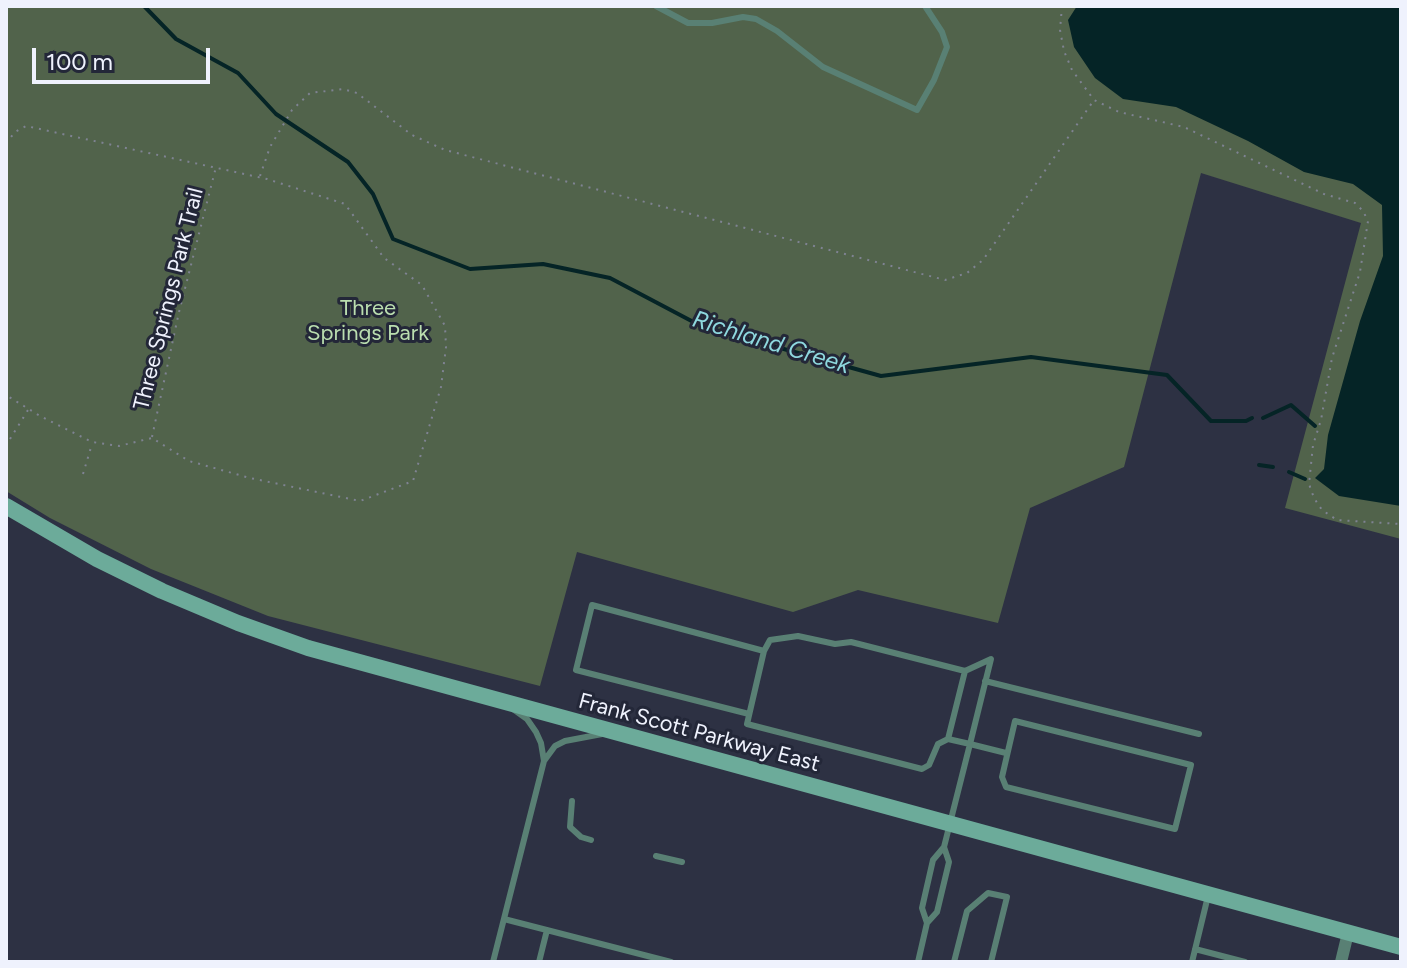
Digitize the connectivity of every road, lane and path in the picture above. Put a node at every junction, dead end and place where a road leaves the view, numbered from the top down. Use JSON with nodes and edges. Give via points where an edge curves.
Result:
{"nodes":[{"id":1,"x":656,"y":6,"type":"edge"},
{"id":2,"x":925,"y":6,"type":"edge"},
{"id":3,"x":1062,"y":6,"type":"edge"},
{"id":4,"x":1094,"y":100,"type":"junction"},
{"id":5,"x":6,"y":143,"type":"edge"},
{"id":6,"x":216,"y":167,"type":"junction"},
{"id":7,"x":259,"y":178,"type":"junction"},
{"id":8,"x":6,"y":395,"type":"edge"},
{"id":9,"x":28,"y":409,"type":"junction"},
{"id":10,"x":152,"y":438,"type":"junction"},
{"id":11,"x":10,"y":439,"type":"dead end"},
{"id":12,"x":92,"y":442,"type":"junction"},
{"id":13,"x":83,"y":474,"type":"dead end"},
{"id":14,"x":6,"y":506,"type":"edge"},
{"id":15,"x":1401,"y":524,"type":"edge"},
{"id":16,"x":764,"y":651,"type":"junction"},
{"id":17,"x":965,"y":671,"type":"junction"},
{"id":18,"x":985,"y":681,"type":"junction"},
{"id":19,"x":504,"y":703,"type":"junction"},
{"id":20,"x":749,"y":714,"type":"junction"},
{"id":21,"x":614,"y":732,"type":"junction"},
{"id":22,"x":1199,"y":734,"type":"dead end"},
{"id":23,"x":948,"y":739,"type":"junction"},
{"id":24,"x":970,"y":744,"type":"junction"},
{"id":25,"x":1006,"y":753,"type":"junction"},
{"id":26,"x":544,"y":761,"type":"junction"},
{"id":27,"x":572,"y":801,"type":"dead end"},
{"id":28,"x":950,"y":824,"type":"junction"},
{"id":29,"x":591,"y":840,"type":"dead end"},
{"id":30,"x":944,"y":847,"type":"junction"},
{"id":31,"x":656,"y":856,"type":"dead end"},
{"id":32,"x":682,"y":862,"type":"dead end"},
{"id":33,"x":1209,"y":894,"type":"junction"},
{"id":34,"x":504,"y":919,"type":"junction"},
{"id":35,"x":927,"y":923,"type":"junction"},
{"id":36,"x":547,"y":930,"type":"junction"},
{"id":37,"x":1348,"y":933,"type":"junction"},
{"id":38,"x":1401,"y":947,"type":"edge"},
{"id":39,"x":1195,"y":949,"type":"junction"},
{"id":40,"x":493,"y":962,"type":"edge"},
{"id":41,"x":539,"y":962,"type":"edge"},
{"id":42,"x":671,"y":962,"type":"edge"},
{"id":43,"x":918,"y":962,"type":"edge"},
{"id":44,"x":954,"y":962,"type":"edge"},
{"id":45,"x":991,"y":962,"type":"edge"},
{"id":46,"x":1192,"y":962,"type":"edge"},
{"id":47,"x":1245,"y":962,"type":"edge"},
{"id":48,"x":1341,"y":962,"type":"edge"}],
"edges":[{"from":1,"to":2,"type":"lane","via":[[688,23],[756,19],[823,67],[917,110],[947,47]]},
{"from":3,"to":4,"type":"path","via":[[1064,51]]},
{"from":4,"to":7,"type":"path","via":[[983,260],[967,273],[945,280],[445,150],[412,135],[357,93],[343,89],[310,93],[292,110]]},
{"from":4,"to":15,"type":"path","via":[[1119,112],[1184,127],[1363,211],[1368,221],[1360,272],[1332,358],[1309,484],[1322,510],[1337,520]]},
{"from":5,"to":6,"type":"path","name":"Three Springs Park Trail","via":[[26,126]]},
{"from":6,"to":7,"type":"path","name":"Three Springs Park Trail"},
{"from":6,"to":10,"type":"path","name":"Three Springs Park Trail"},
{"from":7,"to":10,"type":"path","name":"Three Springs Park Trail","via":[[345,204],[384,258],[422,285],[445,326],[441,387],[413,481],[360,501],[340,498],[189,461]]},
{"from":8,"to":9,"type":"path","name":"Three Springs Park Trail"},
{"from":9,"to":11,"type":"path"},
{"from":9,"to":12,"type":"path","name":"Three Springs Park Trail"},
{"from":10,"to":12,"type":"path","name":"Three Springs Park Trail","via":[[119,446]]},
{"from":12,"to":13,"type":"path"},
{"from":14,"to":19,"type":"main road","name":"Frank Scott Parkway East","via":[[110,565],[238,623]]},
{"from":16,"to":17,"type":"lane","via":[[770,640],[798,636],[851,642]]},
{"from":16,"to":20,"type":"lane"},
{"from":16,"to":20,"type":"lane","via":[[592,605],[576,670]]},
{"from":17,"to":18,"type":"lane","via":[[991,659]]},
{"from":17,"to":23,"type":"lane"},
{"from":18,"to":22,"type":"lane"},
{"from":18,"to":24,"type":"lane"},
{"from":19,"to":21,"type":"main road","name":"Frank Scott Parkway East"},
{"from":19,"to":26,"type":"lane","via":[[527,719]]},
{"from":20,"to":23,"type":"lane","via":[[747,724],[922,769],[938,744]]},
{"from":21,"to":26,"type":"lane","via":[[565,741]]},
{"from":21,"to":28,"type":"main road","name":"Frank Scott Parkway East"},
{"from":23,"to":24,"type":"lane"},
{"from":24,"to":25,"type":"lane"},
{"from":24,"to":28,"type":"lane"},
{"from":25,"to":25,"type":"lane","via":[[1015,721],[1191,765],[1175,829],[1006,787]]},
{"from":26,"to":34,"type":"lane"},
{"from":27,"to":29,"type":"lane","via":[[570,827]]},
{"from":28,"to":30,"type":"lane"},
{"from":28,"to":33,"type":"main road","name":"Frank Scott Parkway East"},
{"from":30,"to":35,"type":"lane","via":[[933,860],[922,908]]},
{"from":30,"to":35,"type":"lane","via":[[949,862],[937,912]]},
{"from":31,"to":32,"type":"lane"},
{"from":33,"to":37,"type":"main road","name":"Frank Scott Parkway East"},
{"from":33,"to":39,"type":"lane"},
{"from":34,"to":36,"type":"lane"},
{"from":34,"to":40,"type":"lane"},
{"from":35,"to":43,"type":"lane"},
{"from":36,"to":41,"type":"lane"},
{"from":36,"to":42,"type":"lane"},
{"from":37,"to":38,"type":"main road","name":"Frank Scott Parkway East"},
{"from":37,"to":48,"type":"street"},
{"from":39,"to":46,"type":"lane"},
{"from":39,"to":47,"type":"lane"},
{"from":44,"to":45,"type":"lane","via":[[967,911],[988,893],[1007,897]]}]}
